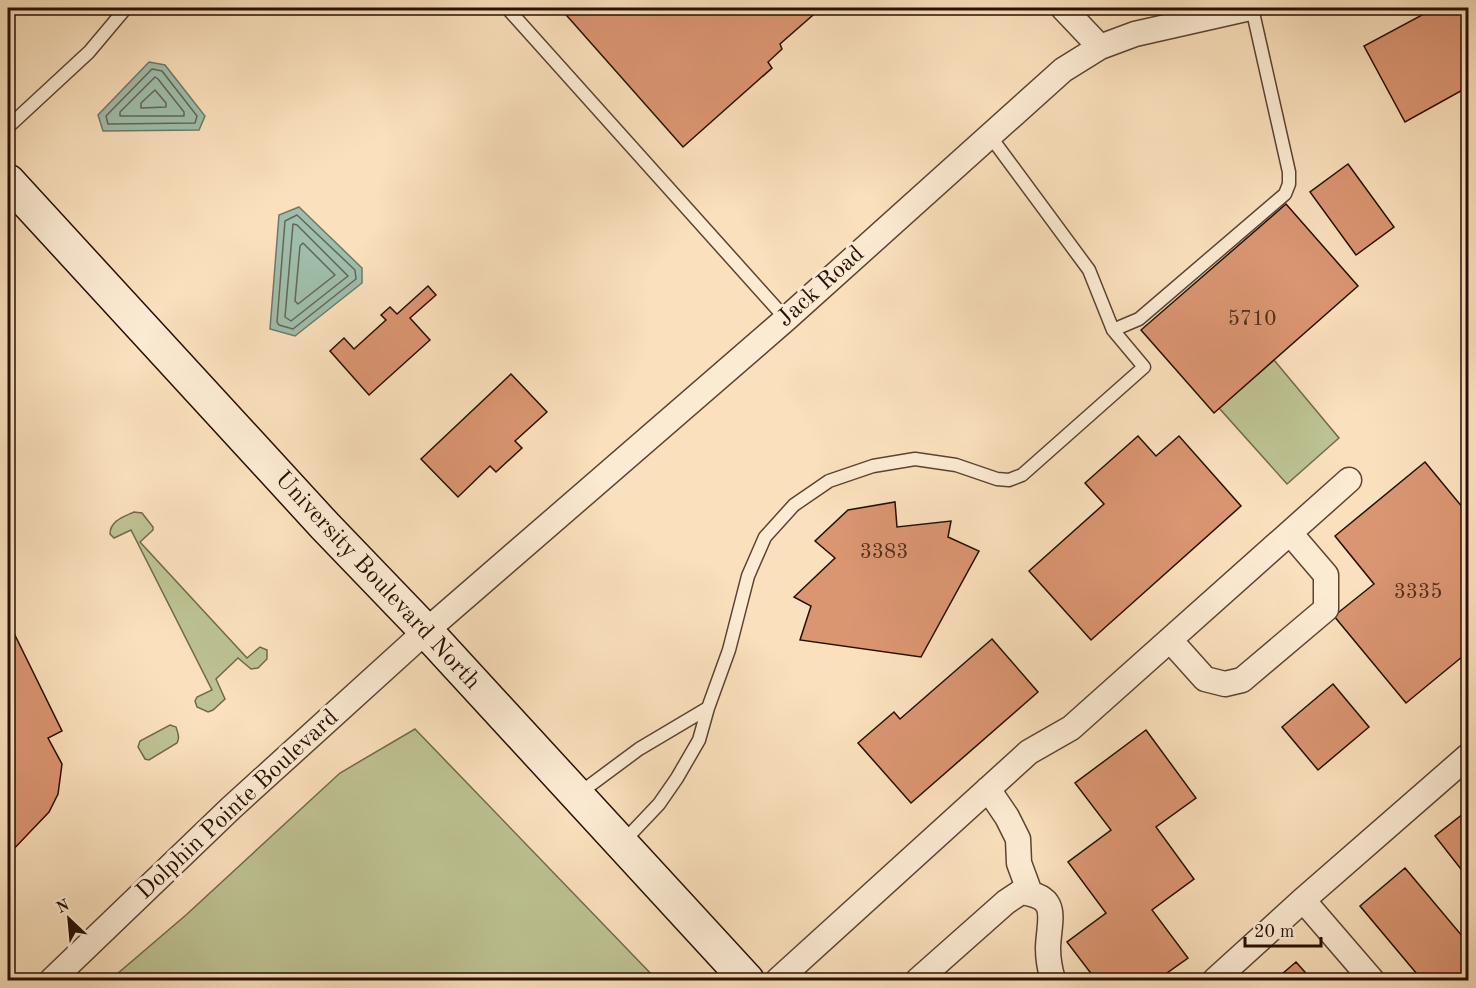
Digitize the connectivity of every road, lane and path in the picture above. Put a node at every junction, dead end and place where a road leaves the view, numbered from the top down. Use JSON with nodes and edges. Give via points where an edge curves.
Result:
{"nodes":[{"id":1,"x":126,"y":8,"type":"edge"},
{"id":2,"x":507,"y":8,"type":"edge"},
{"id":3,"x":1063,"y":8,"type":"edge"},
{"id":4,"x":1251,"y":8,"type":"edge"},
{"id":5,"x":1100,"y":47,"type":"junction"},
{"id":6,"x":8,"y":127,"type":"edge"},
{"id":7,"x":990,"y":136,"type":"junction"},
{"id":8,"x":8,"y":181,"type":"edge"},
{"id":9,"x":786,"y":319,"type":"junction"},
{"id":10,"x":1113,"y":330,"type":"junction"},
{"id":11,"x":1349,"y":480,"type":"dead end"},
{"id":12,"x":1290,"y":533,"type":"junction"},
{"id":13,"x":426,"y":631,"type":"junction"},
{"id":14,"x":1170,"y":639,"type":"junction"},
{"id":15,"x":708,"y":708,"type":"junction"},
{"id":16,"x":1468,"y":756,"type":"edge"},
{"id":17,"x":988,"y":789,"type":"junction"},
{"id":18,"x":577,"y":795,"type":"junction"},
{"id":19,"x":622,"y":844,"type":"junction"},
{"id":20,"x":1030,"y":893,"type":"junction"},
{"id":21,"x":1303,"y":900,"type":"junction"},
{"id":22,"x":52,"y":981,"type":"edge"},
{"id":23,"x":747,"y":981,"type":"edge"},
{"id":24,"x":778,"y":981,"type":"edge"},
{"id":25,"x":918,"y":981,"type":"edge"},
{"id":26,"x":1053,"y":981,"type":"edge"},
{"id":27,"x":1215,"y":981,"type":"edge"},
{"id":28,"x":1372,"y":981,"type":"edge"}],
"edges":[{"from":1,"to":6,"type":"lane","via":[[89,52]]},
{"from":2,"to":9,"type":"lane"},
{"from":3,"to":5,"type":"street"},
{"from":4,"to":5,"type":"street","name":"Jack Road","via":[[1135,34]]},
{"from":4,"to":10,"type":"lane","via":[[1289,172],[1285,194],[1139,319]]},
{"from":5,"to":7,"type":"street","name":"Jack Road","via":[[1063,70]]},
{"from":7,"to":9,"type":"street","name":"Jack Road"},
{"from":7,"to":10,"type":"lane","via":[[1089,270]]},
{"from":8,"to":13,"type":"main road","name":"University Boulevard North"},
{"from":9,"to":13,"type":"street","name":"Jack Road"},
{"from":10,"to":15,"type":"lane","via":[[1144,367],[1022,475],[997,479],[956,465],[915,459],[873,466],[829,481],[794,505],[765,537],[748,576],[729,650]]},
{"from":11,"to":12,"type":"street"},
{"from":12,"to":14,"type":"street"},
{"from":12,"to":14,"type":"street","via":[[1326,575],[1326,609],[1242,680],[1225,684],[1205,679]]},
{"from":13,"to":18,"type":"main road","name":"University Boulevard North"},
{"from":13,"to":22,"type":"street","name":"Dolphin Pointe Boulevard","via":[[231,808]]},
{"from":14,"to":17,"type":"street","via":[[1071,728],[1029,752]]},
{"from":15,"to":18,"type":"lane","via":[[639,749]]},
{"from":15,"to":19,"type":"lane","via":[[699,740],[677,778]]},
{"from":16,"to":21,"type":"street"},
{"from":17,"to":20,"type":"street","via":[[1018,839],[1019,863]]},
{"from":17,"to":24,"type":"street"},
{"from":18,"to":19,"type":"main road","name":"University Boulevard North"},
{"from":19,"to":23,"type":"main road","name":"University Boulevard North"},
{"from":20,"to":25,"type":"street","via":[[1021,892],[1006,902]]},
{"from":20,"to":26,"type":"street","via":[[1049,905],[1048,950]]},
{"from":21,"to":27,"type":"street"},
{"from":21,"to":28,"type":"street"}]}
